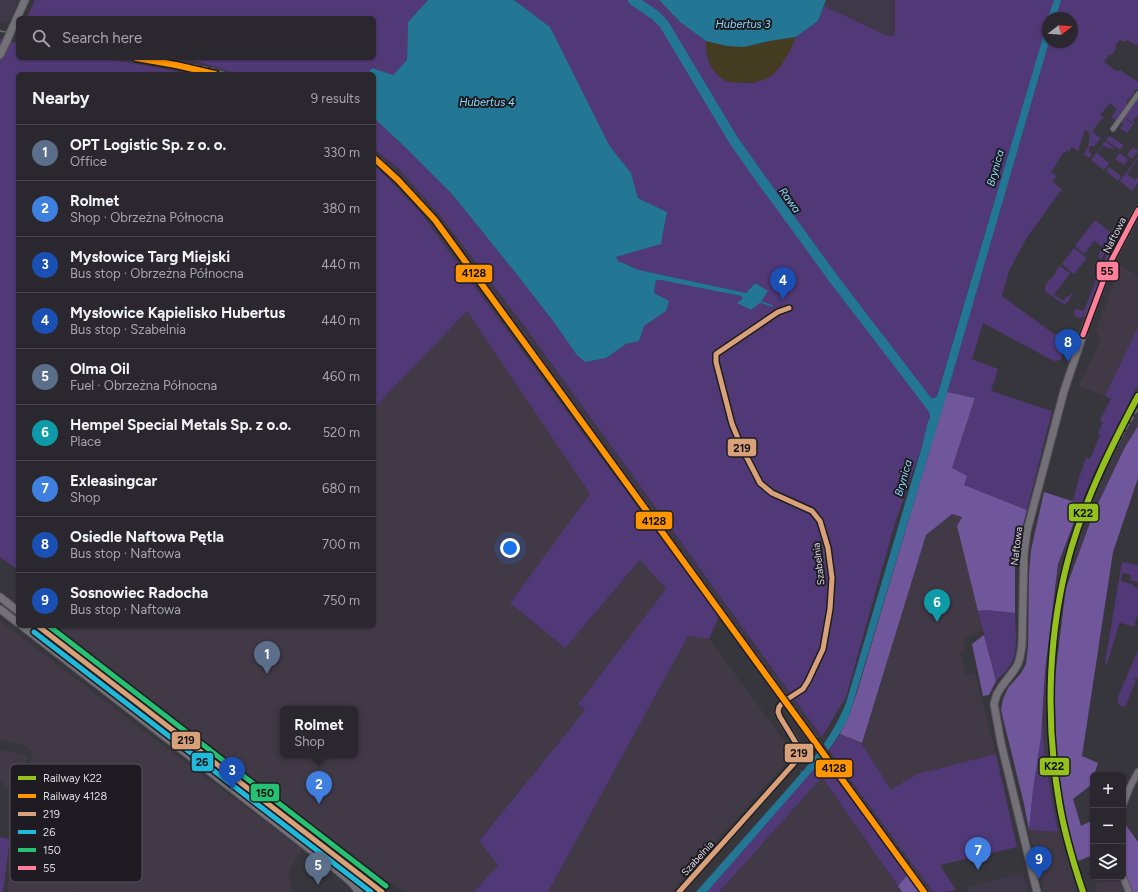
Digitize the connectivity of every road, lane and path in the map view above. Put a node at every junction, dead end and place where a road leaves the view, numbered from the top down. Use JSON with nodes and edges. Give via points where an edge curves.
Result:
{"nodes":[{"id":1,"x":26,"y":0,"type":"edge"},
{"id":2,"x":18,"y":16,"type":"edge"},
{"id":3,"x":16,"y":20,"type":"edge"},
{"id":4,"x":0,"y":54,"type":"edge"},
{"id":5,"x":1138,"y":94,"type":"edge"},
{"id":6,"x":1113,"y":129,"type":"dead end"},
{"id":7,"x":1138,"y":210,"type":"edge"},
{"id":8,"x":789,"y":308,"type":"dead end"},
{"id":9,"x":0,"y":597,"type":"edge"},
{"id":10,"x":0,"y":609,"type":"edge"},
{"id":11,"x":16,"y":609,"type":"edge"},
{"id":12,"x":16,"y":621,"type":"edge"},
{"id":13,"x":25,"y":628,"type":"edge"},
{"id":14,"x":41,"y":628,"type":"edge"},
{"id":15,"x":107,"y":680,"type":"junction"},
{"id":16,"x":102,"y":688,"type":"junction"},
{"id":17,"x":790,"y":698,"type":"dead end"},
{"id":18,"x":783,"y":702,"type":"dead end"},
{"id":19,"x":1138,"y":772,"type":"edge"},
{"id":20,"x":1126,"y":797,"type":"edge"},
{"id":21,"x":270,"y":806,"type":"junction"},
{"id":22,"x":264,"y":814,"type":"junction"},
{"id":23,"x":1124,"y":880,"type":"edge"},
{"id":24,"x":359,"y":892,"type":"edge"},
{"id":25,"x":382,"y":892,"type":"edge"},
{"id":26,"x":679,"y":892,"type":"edge"},
{"id":27,"x":1037,"y":892,"type":"edge"},
{"id":28,"x":1129,"y":892,"type":"edge"}],
"edges":[{"from":1,"to":2,"type":"street"},
{"from":3,"to":4,"type":"street"},
{"from":5,"to":6,"type":"street"},
{"from":7,"to":27,"type":"street","name":"Naftowa","via":[[1102,284],[1064,391],[1024,553],[1020,657],[1015,669],[997,694],[994,704]]},
{"from":8,"to":17,"type":"street","name":"Szabelnia","via":[[772,316],[716,354],[716,362],[732,424],[760,483],[772,493],[812,511],[824,532],[832,578],[823,649],[803,689]]},
{"from":9,"to":11,"type":"street"},
{"from":10,"to":12,"type":"street"},
{"from":13,"to":16,"type":"street"},
{"from":14,"to":15,"type":"street"},
{"from":15,"to":16,"type":"street"},
{"from":15,"to":21,"type":"street"},
{"from":16,"to":22,"type":"street"},
{"from":18,"to":26,"type":"street","name":"Szabelnia","via":[[778,712],[799,748],[797,760]]},
{"from":19,"to":20,"type":"street"},
{"from":21,"to":22,"type":"street"},
{"from":21,"to":25,"type":"street"},
{"from":22,"to":24,"type":"street","via":[[338,871]]},
{"from":23,"to":28,"type":"street"}]}
